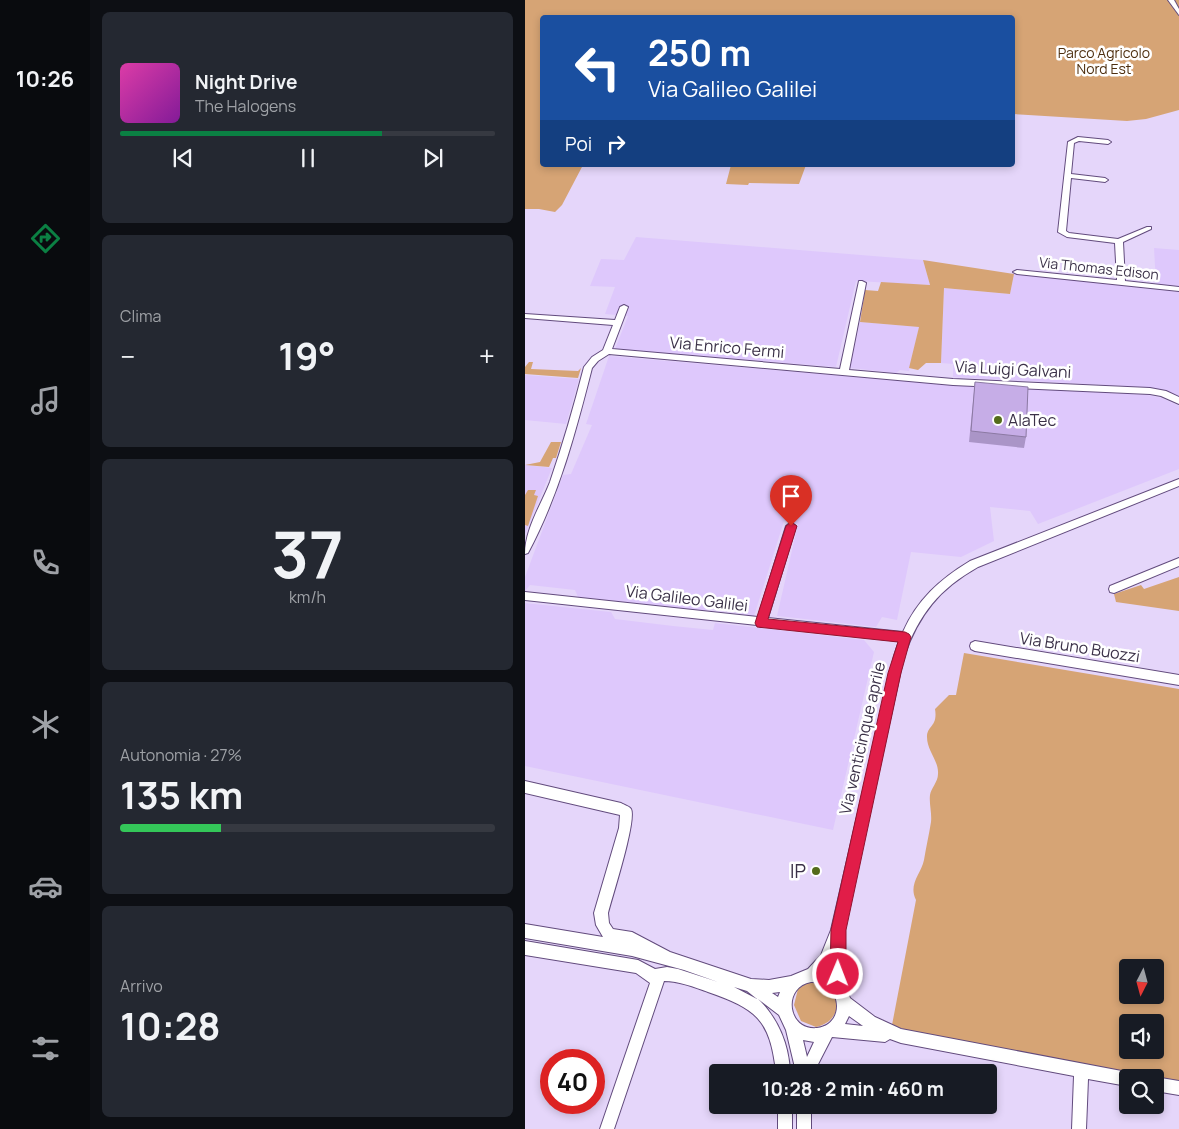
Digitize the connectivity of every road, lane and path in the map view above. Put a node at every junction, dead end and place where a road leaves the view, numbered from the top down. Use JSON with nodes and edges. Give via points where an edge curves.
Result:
{"nodes":[{"id":1,"x":1171,"y":1,"type":"edge"},
{"id":2,"x":1179,"y":13,"type":"edge"},
{"id":3,"x":1108,"y":142,"type":"dead end"},
{"id":4,"x":1067,"y":176,"type":"junction"},
{"id":5,"x":1105,"y":180,"type":"dead end"},
{"id":6,"x":1149,"y":228,"type":"dead end"},
{"id":7,"x":1119,"y":241,"type":"junction"},
{"id":8,"x":1017,"y":272,"type":"dead end"},
{"id":9,"x":862,"y":283,"type":"dead end"},
{"id":10,"x":1121,"y":283,"type":"junction"},
{"id":11,"x":1179,"y":289,"type":"edge"},
{"id":12,"x":624,"y":307,"type":"dead end"},
{"id":13,"x":525,"y":316,"type":"edge"},
{"id":14,"x":618,"y":323,"type":"junction"},
{"id":15,"x":607,"y":351,"type":"junction"},
{"id":16,"x":844,"y":372,"type":"junction"},
{"id":17,"x":1179,"y":401,"type":"edge"},
{"id":18,"x":1179,"y":482,"type":"edge"},
{"id":19,"x":791,"y":526,"type":"dead end"},
{"id":20,"x":525,"y":550,"type":"edge"},
{"id":21,"x":1179,"y":562,"type":"edge"},
{"id":22,"x":1115,"y":589,"type":"dead end"},
{"id":23,"x":525,"y":596,"type":"edge"},
{"id":24,"x":761,"y":623,"type":"junction"},
{"id":25,"x":905,"y":637,"type":"junction"},
{"id":26,"x":975,"y":646,"type":"dead end"},
{"id":27,"x":1179,"y":680,"type":"edge"},
{"id":28,"x":525,"y":788,"type":"edge"},
{"id":29,"x":838,"y":930,"type":"junction"},
{"id":30,"x":525,"y":931,"type":"edge"},
{"id":31,"x":525,"y":948,"type":"edge"},
{"id":32,"x":665,"y":957,"type":"junction"},
{"id":33,"x":812,"y":974,"type":"junction"},
{"id":34,"x":654,"y":976,"type":"junction"},
{"id":35,"x":795,"y":982,"type":"junction"},
{"id":36,"x":751,"y":986,"type":"junction"},
{"id":37,"x":841,"y":994,"type":"junction"},
{"id":38,"x":786,"y":1012,"type":"junction"},
{"id":39,"x":793,"y":1027,"type":"junction"},
{"id":40,"x":828,"y":1032,"type":"junction"},
{"id":41,"x":901,"y":1036,"type":"junction"},
{"id":42,"x":782,"y":1064,"type":"edge"},
{"id":43,"x":801,"y":1064,"type":"edge"},
{"id":44,"x":811,"y":1064,"type":"edge"},
{"id":45,"x":1081,"y":1071,"type":"junction"},
{"id":46,"x":1119,"y":1078,"type":"edge"},
{"id":47,"x":1164,"y":1086,"type":"edge"},
{"id":48,"x":1179,"y":1088,"type":"edge"},
{"id":49,"x":785,"y":1114,"type":"edge"},
{"id":50,"x":804,"y":1114,"type":"edge"},
{"id":51,"x":607,"y":1129,"type":"edge"},
{"id":52,"x":785,"y":1129,"type":"edge"},
{"id":53,"x":803,"y":1129,"type":"edge"},
{"id":54,"x":1079,"y":1129,"type":"edge"}],
"edges":[{"from":1,"to":2,"type":"street"},
{"from":3,"to":4,"type":"street","via":[[1078,139],[1071,142]]},
{"from":4,"to":5,"type":"street"},
{"from":4,"to":7,"type":"street","via":[[1064,234]]},
{"from":6,"to":7,"type":"street"},
{"from":7,"to":10,"type":"street"},
{"from":8,"to":10,"type":"street","name":"Via Thomas Edison"},
{"from":9,"to":16,"type":"street"},
{"from":10,"to":11,"type":"street","name":"Via Thomas Edison"},
{"from":12,"to":14,"type":"street"},
{"from":13,"to":14,"type":"street"},
{"from":14,"to":15,"type":"street"},
{"from":15,"to":16,"type":"street","name":"Via Enrico Fermi"},
{"from":15,"to":20,"type":"street","via":[[589,367],[566,450]]},
{"from":16,"to":17,"type":"street","name":"Via Luigi Galvani","via":[[953,382],[1150,391]]},
{"from":18,"to":25,"type":"street","name":"Via venticinque aprile","via":[[963,570],[928,599]]},
{"from":19,"to":24,"type":"street"},
{"from":21,"to":22,"type":"street"},
{"from":23,"to":24,"type":"street","name":"Via Galileo Galilei"},
{"from":24,"to":25,"type":"street","name":"Via Galileo Galilei"},
{"from":25,"to":29,"type":"street","name":"Via venticinque aprile"},
{"from":26,"to":27,"type":"street","name":"Via Bruno Buozzi"},
{"from":28,"to":32,"type":"street","via":[[626,812],[625,828],[601,913],[603,925],[609,935],[632,940]]},
{"from":29,"to":33,"type":"street","name":"Via venticinque aprile","via":[[826,960]]},
{"from":29,"to":37,"type":"street","name":"Via venticinque aprile"},
{"from":30,"to":32,"type":"street","via":[[632,948]]},
{"from":31,"to":34,"type":"street","via":[[638,967]]},
{"from":32,"to":36,"type":"street"},
{"from":33,"to":35,"type":"street"},
{"from":33,"to":37,"type":"street","via":[[827,976]]},
{"from":34,"to":42,"type":"street","via":[[670,973],[742,998],[757,1008],[778,1039]]},
{"from":34,"to":51,"type":"street","via":[[657,982],[655,990]]},
{"from":35,"to":36,"type":"street"},
{"from":35,"to":38,"type":"street","via":[[786,996]]},
{"from":36,"to":38,"type":"street"},
{"from":37,"to":40,"type":"street","via":[[840,1018]]},
{"from":37,"to":41,"type":"street","via":[[858,1015],[875,1027]]},
{"from":38,"to":39,"type":"street"},
{"from":39,"to":40,"type":"street","via":[[808,1036]]},
{"from":39,"to":43,"type":"street"},
{"from":40,"to":41,"type":"street"},
{"from":40,"to":44,"type":"street"},
{"from":41,"to":45,"type":"street"},
{"from":45,"to":46,"type":"street"},
{"from":45,"to":54,"type":"street"},
{"from":47,"to":48,"type":"street"},
{"from":49,"to":52,"type":"street"},
{"from":50,"to":53,"type":"street"}]}
